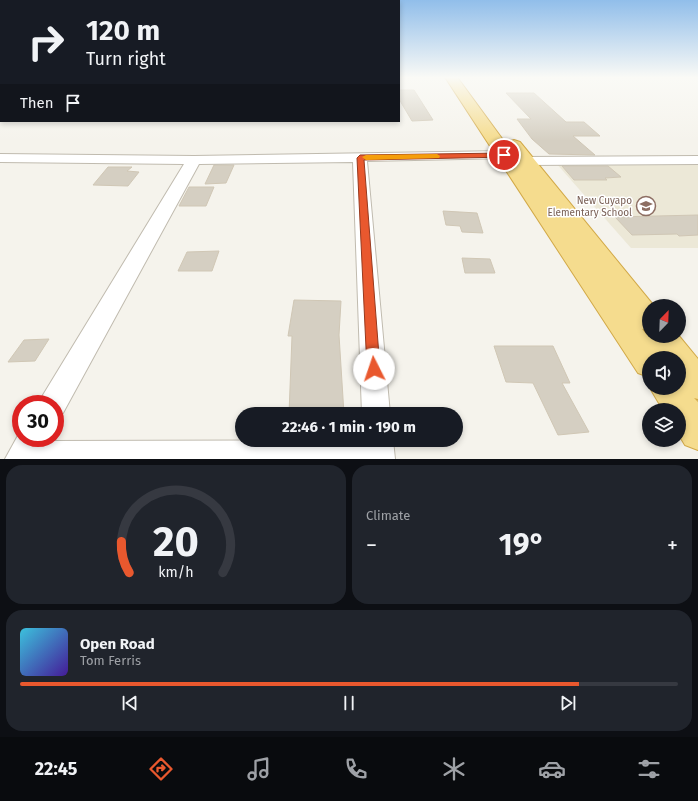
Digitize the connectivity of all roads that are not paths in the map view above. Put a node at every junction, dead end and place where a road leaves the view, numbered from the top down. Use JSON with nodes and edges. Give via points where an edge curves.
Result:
{"nodes":[{"id":1,"x":466,"y":98,"type":"edge"},
{"id":2,"x":478,"y":98,"type":"edge"},
{"id":3,"x":504,"y":155,"type":"junction"},
{"id":4,"x":0,"y":158,"type":"edge"},
{"id":5,"x":360,"y":158,"type":"junction"},
{"id":6,"x":194,"y":160,"type":"junction"},
{"id":7,"x":698,"y":160,"type":"edge"},
{"id":8,"x":526,"y":161,"type":"junction"},
{"id":9,"x":642,"y":311,"type":"edge"},
{"id":10,"x":667,"y":343,"type":"edge"},
{"id":11,"x":673,"y":351,"type":"edge"},
{"id":12,"x":642,"y":353,"type":"edge"},
{"id":13,"x":686,"y":368,"type":"edge"},
{"id":14,"x":698,"y":384,"type":"edge"},
{"id":15,"x":58,"y":395,"type":"edge"},
{"id":16,"x":672,"y":395,"type":"edge"},
{"id":17,"x":376,"y":407,"type":"edge"},
{"id":18,"x":698,"y":432,"type":"edge"},
{"id":19,"x":25,"y":451,"type":"edge"},
{"id":20,"x":379,"y":452,"type":"edge"}],
"edges":[{"from":1,"to":3,"type":"highway"},
{"from":2,"to":8,"type":"highway"},
{"from":3,"to":5,"type":"street"},
{"from":3,"to":12,"type":"highway"},
{"from":4,"to":6,"type":"street"},
{"from":5,"to":6,"type":"street"},
{"from":5,"to":17,"type":"street"},
{"from":6,"to":15,"type":"street"},
{"from":7,"to":8,"type":"street"},
{"from":8,"to":9,"type":"highway"},
{"from":10,"to":11,"type":"highway"},
{"from":13,"to":14,"type":"highway"},
{"from":16,"to":18,"type":"highway"},
{"from":19,"to":20,"type":"street"}]}
